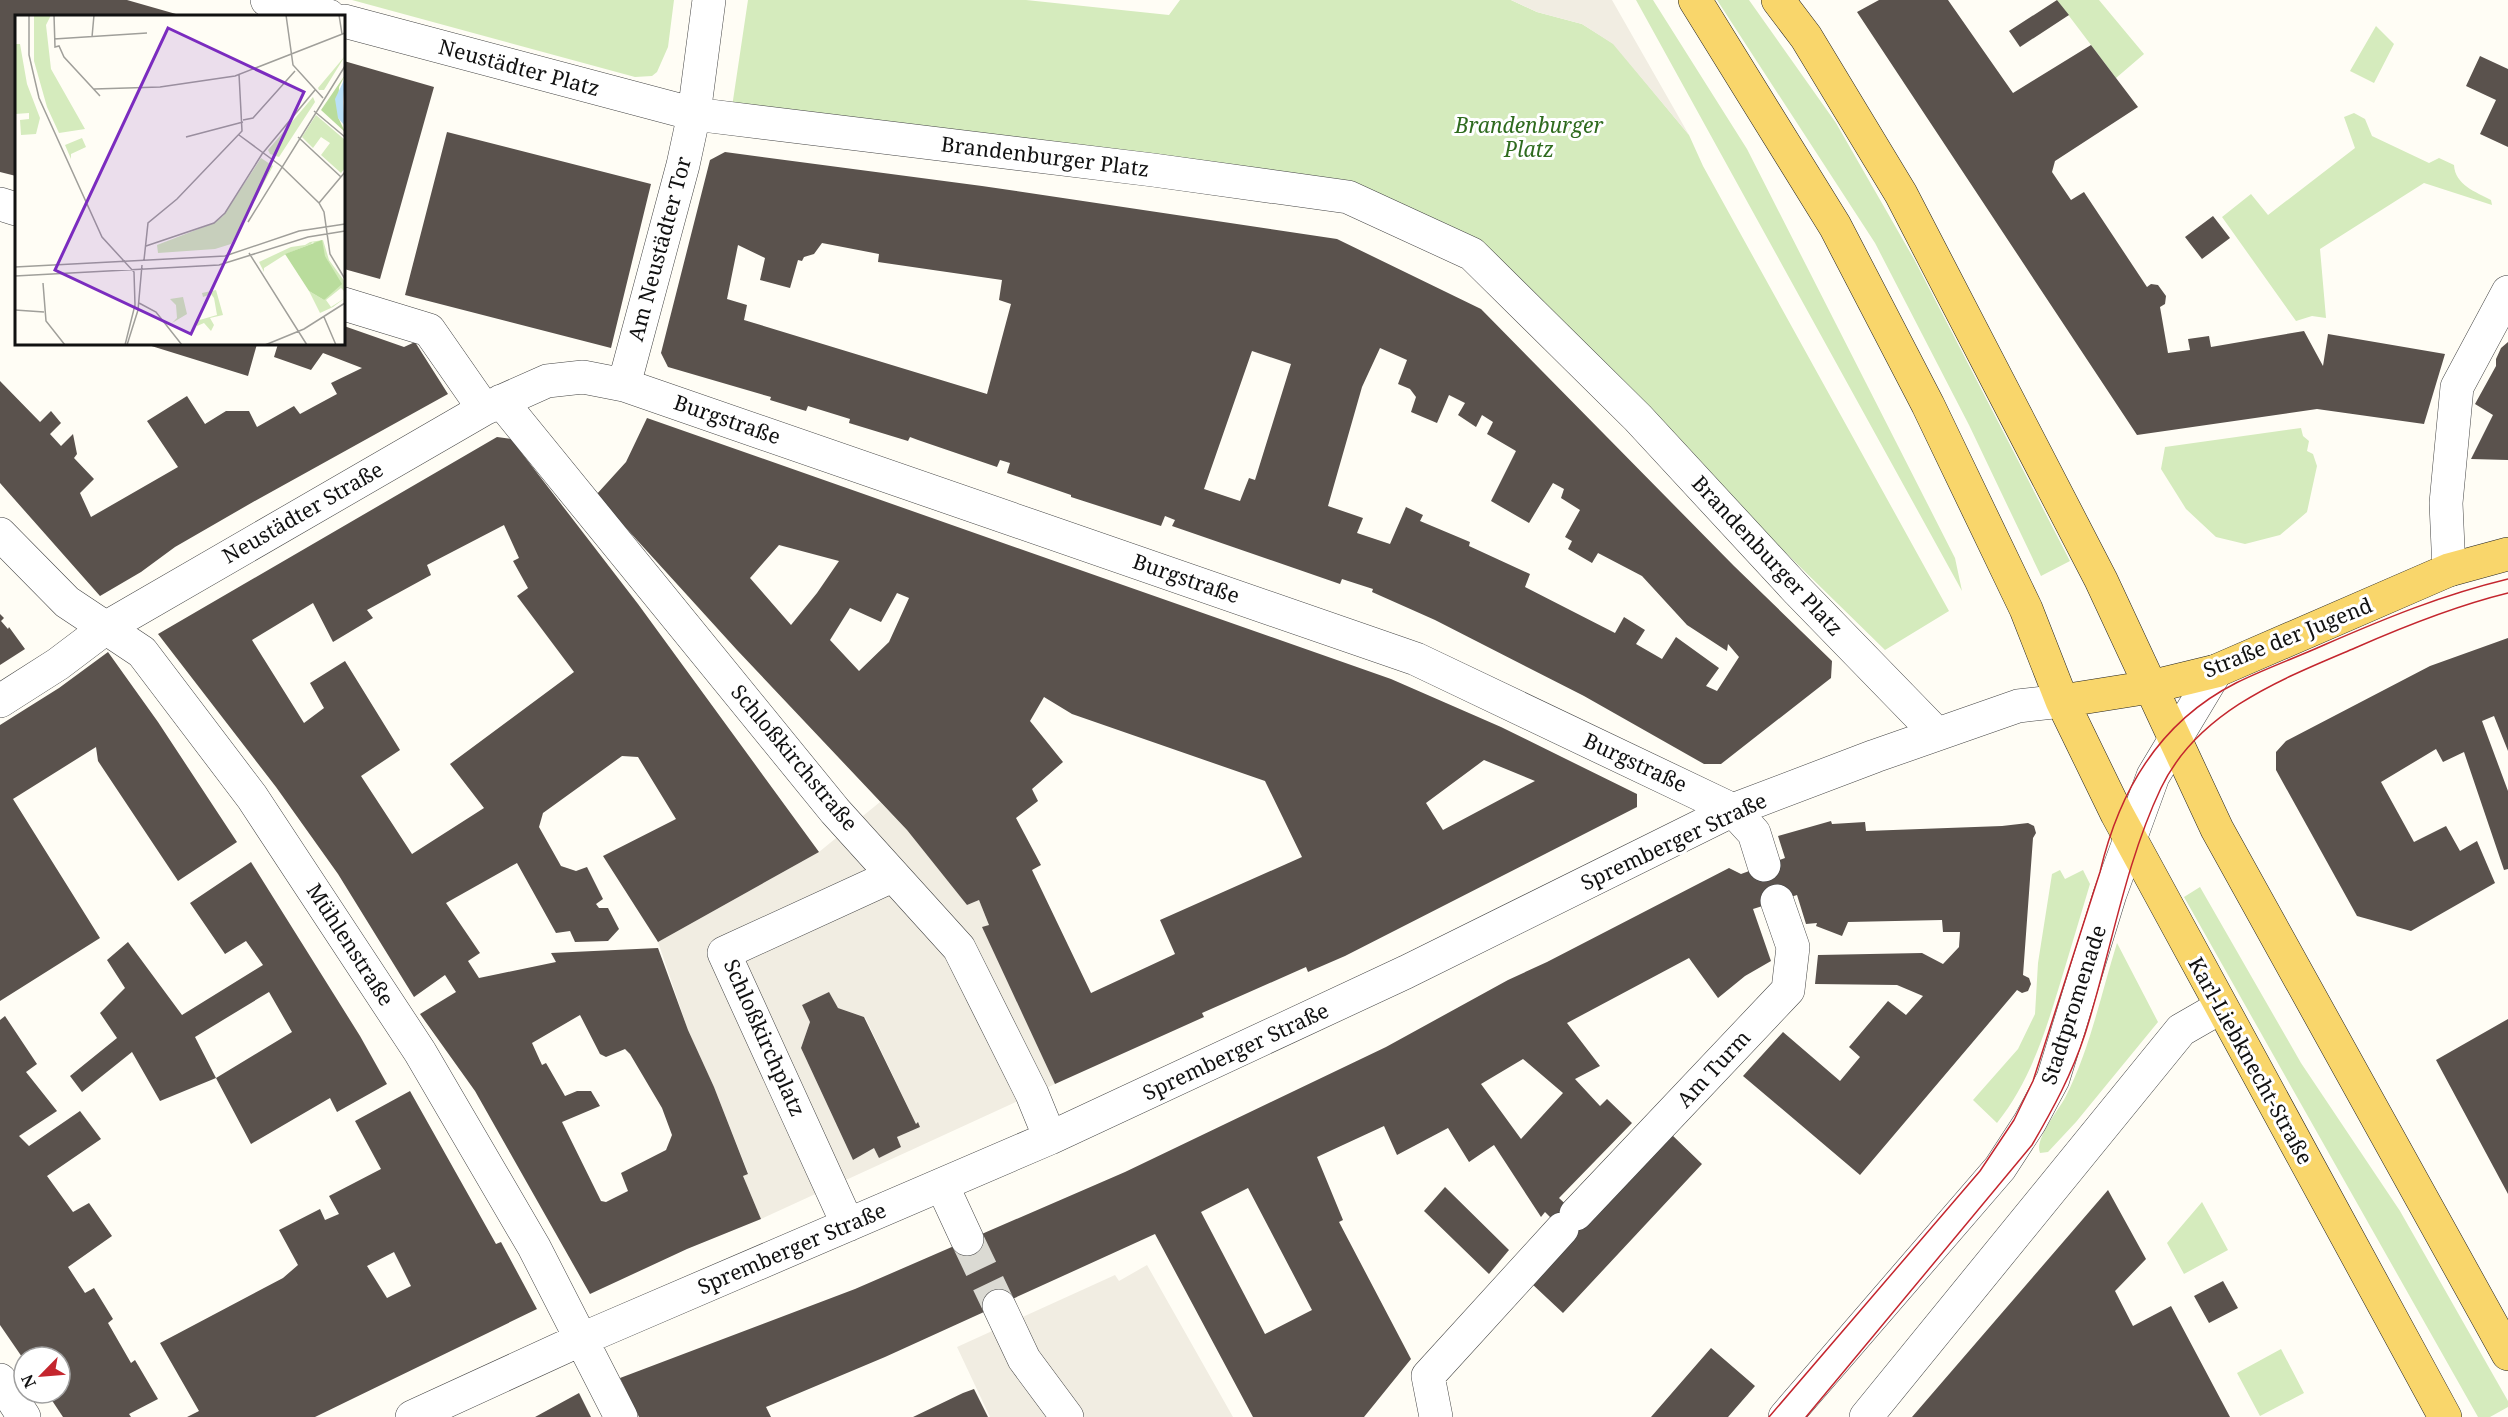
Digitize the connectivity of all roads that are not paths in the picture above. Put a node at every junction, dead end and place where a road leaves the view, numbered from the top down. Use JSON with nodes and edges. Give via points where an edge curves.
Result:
{"nodes":[{"id":1,"x":267,"y":0,"type":"edge"},
{"id":2,"x":709,"y":0,"type":"edge"},
{"id":3,"x":1695,"y":0,"type":"edge"},
{"id":4,"x":1778,"y":0,"type":"edge"},
{"id":5,"x":324,"y":15,"type":"edge"},
{"id":6,"x":345,"y":21,"type":"edge"},
{"id":7,"x":694,"y":114,"type":"junction"},
{"id":8,"x":0,"y":204,"type":"edge"},
{"id":9,"x":15,"y":209,"type":"edge"},
{"id":10,"x":2508,"y":292,"type":"edge"},
{"id":11,"x":345,"y":304,"type":"edge"},
{"id":12,"x":624,"y":385,"type":"junction"},
{"id":13,"x":493,"y":405,"type":"junction"},
{"id":14,"x":0,"y":534,"type":"edge"},
{"id":15,"x":2508,"y":554,"type":"edge"},
{"id":16,"x":2449,"y":570,"type":"junction"},
{"id":17,"x":107,"y":627,"type":"junction"},
{"id":18,"x":2216,"y":671,"type":"junction"},
{"id":19,"x":2150,"y":687,"type":"junction"},
{"id":20,"x":0,"y":701,"type":"edge"},
{"id":21,"x":2062,"y":701,"type":"junction"},
{"id":22,"x":1937,"y":734,"type":"junction"},
{"id":23,"x":2176,"y":741,"type":"junction"},
{"id":24,"x":1733,"y":810,"type":"junction"},
{"id":25,"x":2130,"y":838,"type":"junction"},
{"id":26,"x":1764,"y":865,"type":"dead end"},
{"id":27,"x":892,"y":876,"type":"junction"},
{"id":28,"x":1777,"y":901,"type":"dead end"},
{"id":29,"x":2221,"y":1007,"type":"junction"},
{"id":30,"x":1050,"y":1138,"type":"junction"},
{"id":31,"x":942,"y":1185,"type":"junction"},
{"id":32,"x":848,"y":1225,"type":"junction"},
{"id":33,"x":967,"y":1239,"type":"tunnel mouth"},
{"id":34,"x":999,"y":1306,"type":"tunnel mouth"},
{"id":35,"x":582,"y":1339,"type":"junction"},
{"id":36,"x":2508,"y":1354,"type":"edge"},
{"id":37,"x":0,"y":1380,"type":"edge"},
{"id":38,"x":24,"y":1417,"type":"edge"},
{"id":39,"x":412,"y":1417,"type":"edge"},
{"id":40,"x":621,"y":1417,"type":"edge"},
{"id":41,"x":1067,"y":1417,"type":"edge"},
{"id":42,"x":1436,"y":1417,"type":"edge"},
{"id":43,"x":1785,"y":1417,"type":"edge"},
{"id":44,"x":1866,"y":1417,"type":"edge"},
{"id":45,"x":2445,"y":1417,"type":"edge"}],
"edges":[{"from":1,"to":5,"type":"street"},
{"from":2,"to":7,"type":"street","name":"Am Neustädter Tor"},
{"from":3,"to":21,"type":"main road","via":[[1835,226],[1928,405],[2025,609]]},
{"from":4,"to":19,"type":"main road","via":[[1806,38],[1901,194],[2101,580]]},
{"from":6,"to":7,"type":"street","name":"Neustädter Platz"},
{"from":7,"to":12,"type":"street","name":"Am Neustädter Tor"},
{"from":7,"to":22,"type":"street","name":"Brandenburger Platz","via":[[1348,198],[1472,254],[1638,418]]},
{"from":8,"to":9,"type":"street"},
{"from":10,"to":16,"type":"street","via":[[2457,387],[2446,503]]},
{"from":11,"to":13,"type":"street","via":[[429,330]]},
{"from":12,"to":13,"type":"street","name":"Neustädter Straße","via":[[583,377],[547,381]]},
{"from":12,"to":24,"type":"street","name":"Burgstraße","via":[[1416,659]]},
{"from":13,"to":17,"type":"street","name":"Neustädter Straße"},
{"from":13,"to":27,"type":"street","name":"Schloßkirchstraße"},
{"from":14,"to":17,"type":"street","name":"Mühlenstraße","via":[[67,602]]},
{"from":15,"to":16,"type":"main road","name":"Straße der Jugend"},
{"from":16,"to":18,"type":"main road","name":"Straße der Jugend"},
{"from":17,"to":20,"type":"street","name":"Neustädter Straße"},
{"from":17,"to":35,"type":"street","name":"Mühlenstraße","via":[[142,652],[252,796],[321,899],[420,1052],[534,1247]]},
{"from":18,"to":19,"type":"main road","name":"Straße der Jugend"},
{"from":18,"to":23,"type":"street","name":"Stadtpromenade"},
{"from":19,"to":21,"type":"main road","name":"Straße der Jugend"},
{"from":19,"to":23,"type":"main road"},
{"from":21,"to":22,"type":"street","name":"Spremberger Straße","via":[[2018,706]]},
{"from":21,"to":25,"type":"main road","name":"Karl-Liebknecht-Straße"},
{"from":22,"to":24,"type":"street","name":"Spremberger Straße"},
{"from":23,"to":25,"type":"street","name":"Stadtpromenade","via":[[2153,776]]},
{"from":23,"to":36,"type":"main road","via":[[2217,829]]},
{"from":24,"to":26,"type":"street","via":[[1754,833]]},
{"from":24,"to":30,"type":"street","name":"Spremberger Straße","via":[[1406,972]]},
{"from":25,"to":29,"type":"main road","name":"Karl-Liebknecht-Straße"},
{"from":25,"to":43,"type":"street","name":"Stadtpromenade","via":[[2053,1079],[2030,1122],[2000,1168]]},
{"from":27,"to":30,"type":"street","name":"Schloßkirchstraße","via":[[959,948]]},
{"from":27,"to":32,"type":"street","name":"Schloßkirchplatz","via":[[724,953]]},
{"from":28,"to":42,"type":"street","name":"Am Turm","via":[[1793,946],[1788,990],[1428,1376]]},
{"from":29,"to":44,"type":"street","via":[[2181,1030]]},
{"from":29,"to":45,"type":"main road","name":"Karl-Liebknecht-Straße"},
{"from":30,"to":31,"type":"street","name":"Spremberger Straße"},
{"from":31,"to":32,"type":"street","name":"Spremberger Straße"},
{"from":31,"to":33,"type":"street"},
{"from":32,"to":35,"type":"street","name":"Spremberger Straße"},
{"from":34,"to":41,"type":"street","via":[[1024,1359]]},
{"from":35,"to":39,"type":"street","name":"Spremberger Straße"},
{"from":35,"to":40,"type":"street","name":"Mühlenstraße"},
{"from":37,"to":38,"type":"street"}]}
